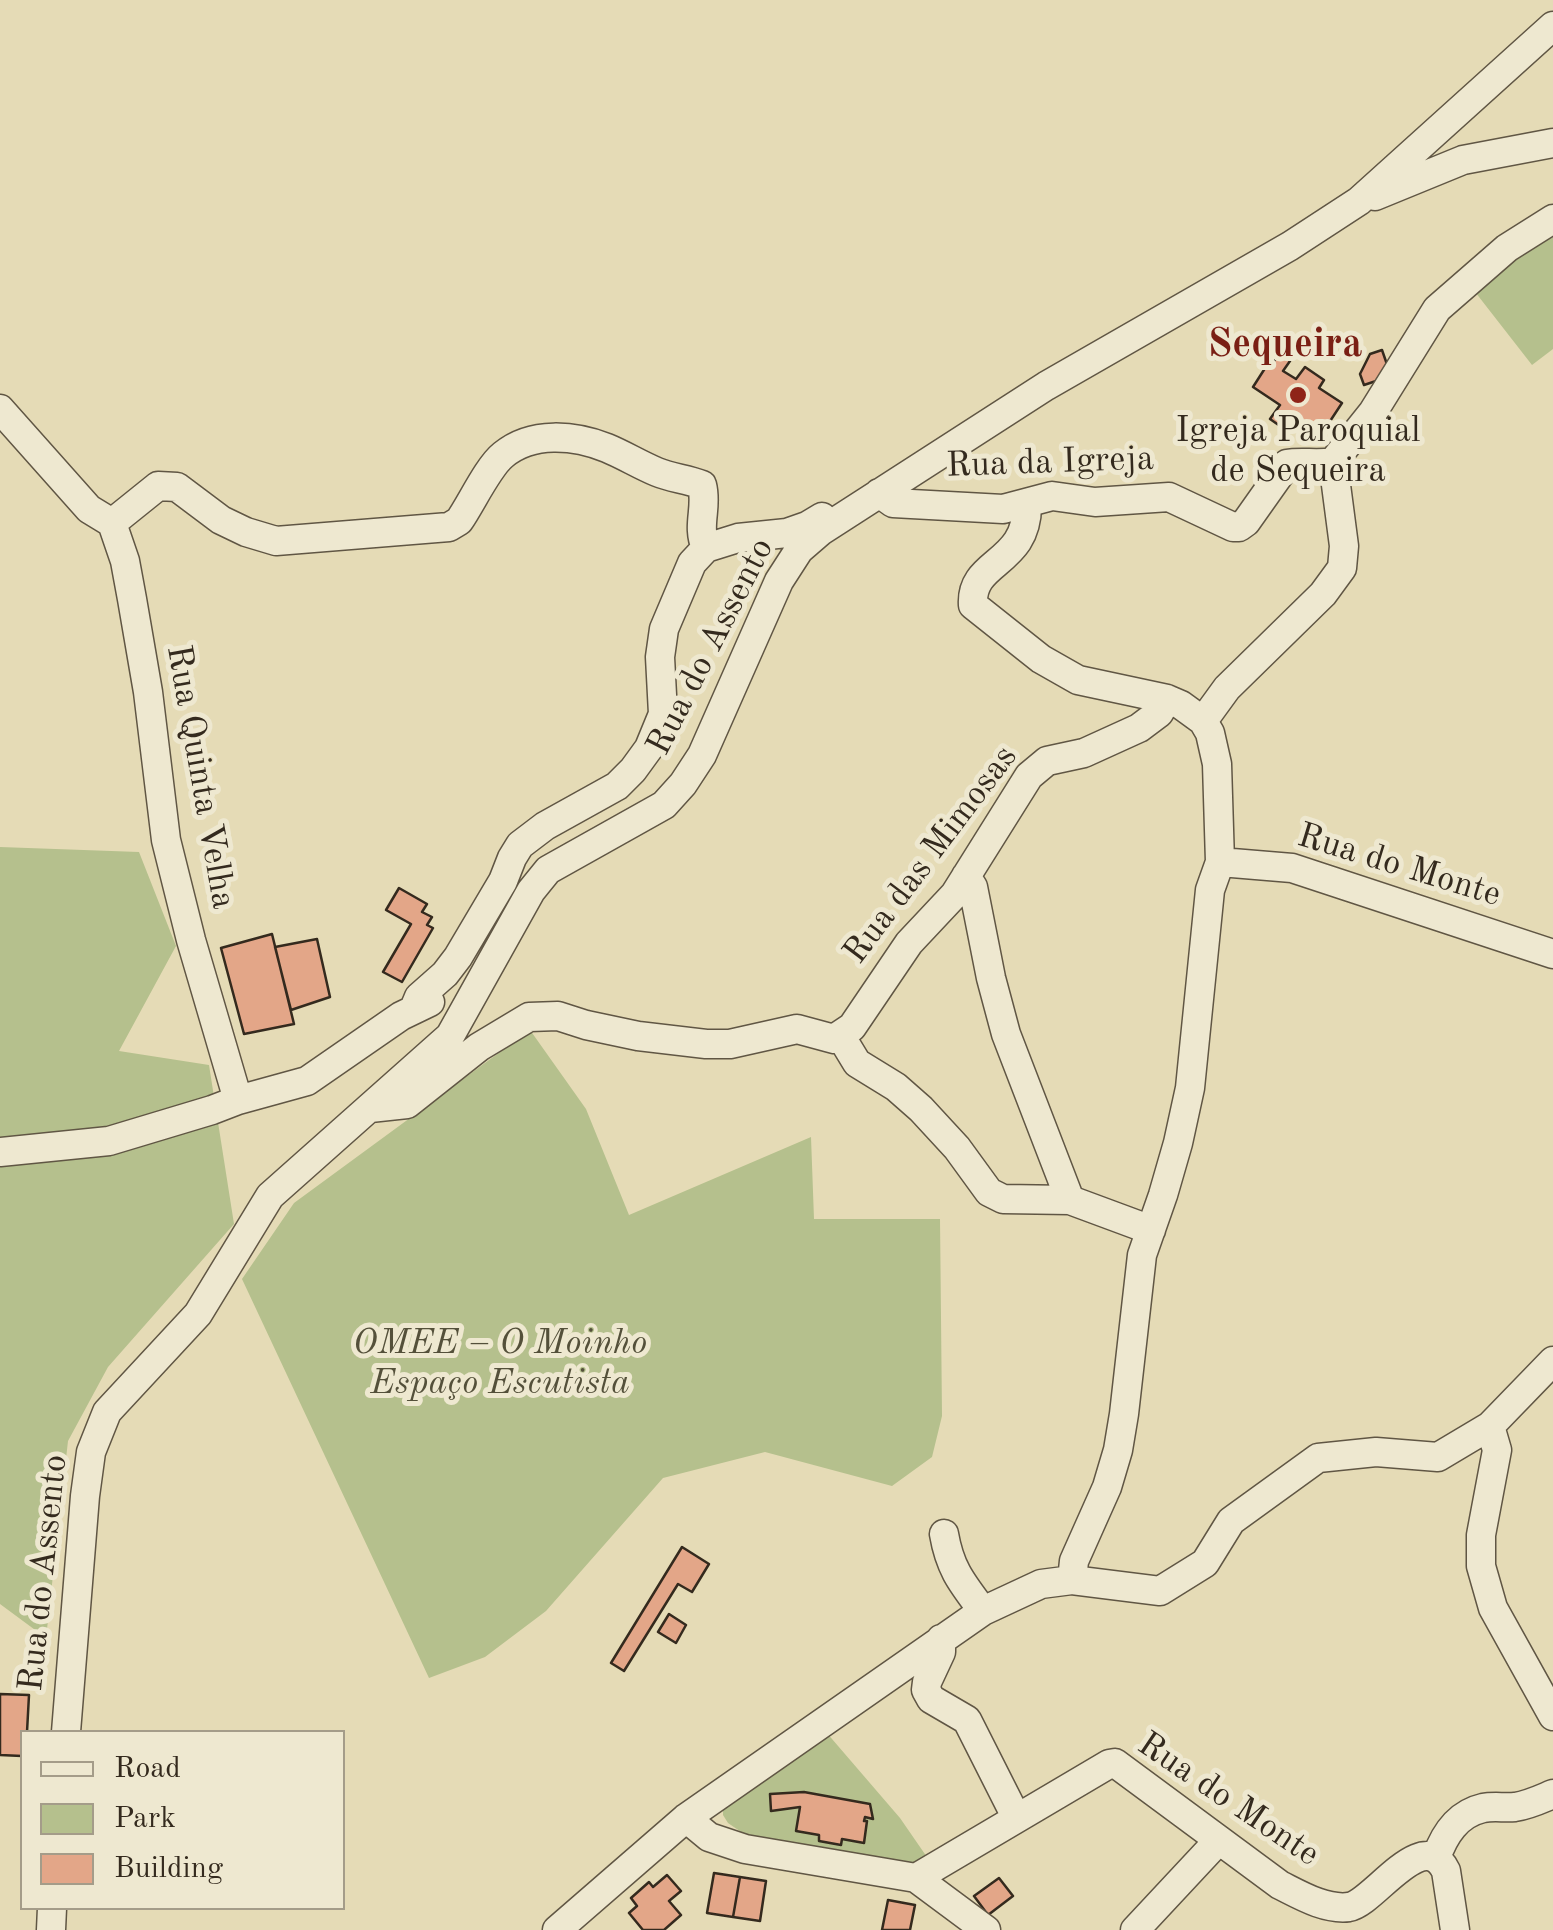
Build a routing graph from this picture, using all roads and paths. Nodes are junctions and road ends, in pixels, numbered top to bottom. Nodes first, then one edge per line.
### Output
1 (1553, 26) edge
2 (1432, 138) junction
3 (1553, 143) edge
4 (1463, 160) junction
5 (1360, 201) junction
6 (1553, 219) edge
7 (0, 408) edge
8 (1333, 462) junction
9 (875, 496) junction
10 (1027, 504) junction
11 (112, 523) junction
12 (706, 548) junction
13 (1168, 699) junction
14 (1202, 721) junction
15 (1220, 862) junction
16 (966, 876) junction
17 (496, 953) junction
18 (1553, 954) edge
19 (414, 1010) junction
20 (840, 1035) junction
21 (238, 1100) junction
22 (370, 1108) junction
23 (0, 1152) edge
24 (1070, 1200) junction
25 (1146, 1242) junction
26 (1553, 1361) edge
27 (1490, 1426) junction
28 (944, 1534) dead end
29 (1072, 1580) junction
30 (983, 1611) junction
31 (941, 1639) junction
32 (1553, 1716) edge
33 (66, 1730) edge
34 (1553, 1794) edge
35 (1016, 1817) junction
36 (686, 1818) junction
37 (1219, 1840) junction
38 (1436, 1858) junction
39 (916, 1878) junction
40 (1351, 1918) edge
41 (557, 1930) edge
42 (986, 1930) edge
43 (1135, 1930) edge
44 (1456, 1930) edge

1 - 2 street
2 - 4 street
2 - 5 street
3 - 4 street
4 - 5 street
5 - 9 street, Rua do Assento
6 - 8 street
7 - 11 street
8 - 10 street, Rua da Igreja
8 - 14 street
9 - 10 street, Rua da Igreja
9 - 12 street
9 - 17 street, Rua do Assento
10 - 13 street
11 - 12 street
11 - 21 street, Rua Quinta Velha
12 - 19 street
13 - 14 street
13 - 16 street, Rua das Mimosas
14 - 15 street
15 - 18 street, Rua do Monte
15 - 25 street
16 - 20 street, Rua das Mimosas
16 - 24 street
17 - 19 street
17 - 22 street, Rua do Assento
19 - 21 street
20 - 22 street
20 - 24 street
21 - 23 street
22 - 33 street, Rua do Assento
24 - 25 street
25 - 29 street
26 - 27 street
27 - 29 street
27 - 32 street
28 - 30 street
29 - 30 street
30 - 31 street
31 - 35 street
31 - 36 street
34 - 38 street
35 - 37 street, Rua do Monte
35 - 39 street, Rua do Monte
36 - 39 street
36 - 41 street
37 - 40 street, Rua do Monte
37 - 43 street
38 - 40 street, Rua do Monte
38 - 44 street
39 - 42 street

